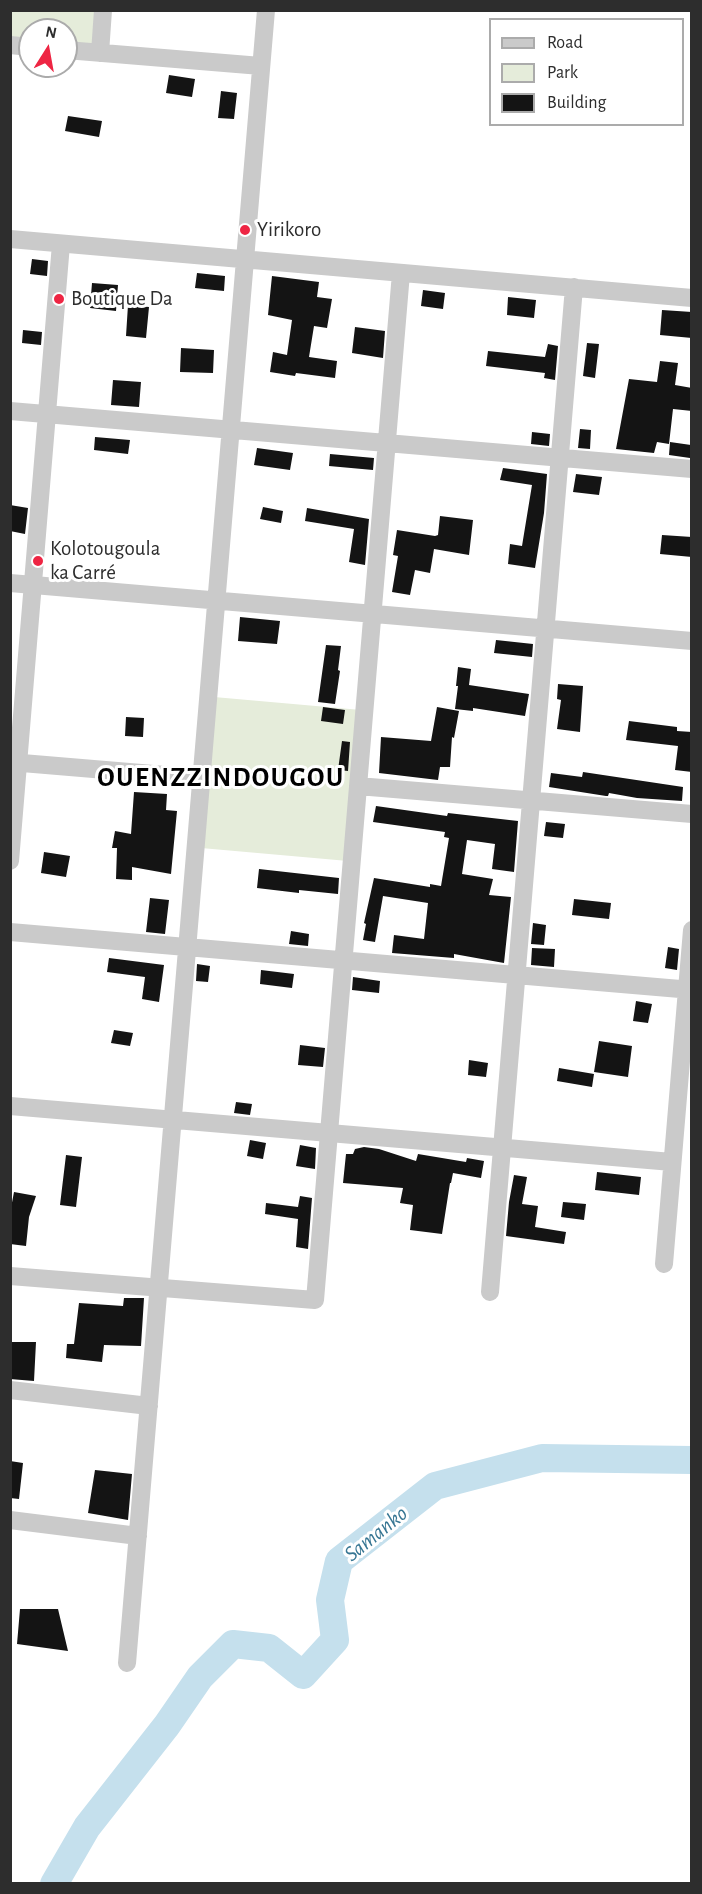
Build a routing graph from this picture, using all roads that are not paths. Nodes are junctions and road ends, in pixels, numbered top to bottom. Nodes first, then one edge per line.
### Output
1 (103, 10) edge
2 (266, 10) edge
3 (78, 51) edge
4 (99, 53) junction
5 (261, 66) junction
6 (10, 239) edge
7 (61, 244) junction
8 (245, 260) junction
9 (401, 273) junction
10 (574, 288) junction
11 (692, 298) edge
12 (10, 411) edge
13 (47, 414) junction
14 (230, 430) junction
15 (387, 443) junction
16 (560, 458) junction
17 (692, 469) edge
18 (10, 583) edge
19 (33, 585) junction
20 (216, 601) junction
21 (373, 614) junction
22 (546, 629) junction
23 (692, 641) edge
24 (15, 763) edge
25 (201, 778) junction
26 (358, 786) junction
27 (531, 801) junction
28 (692, 814) edge
29 (10, 861) edge
30 (692, 930) edge
31 (10, 932) edge
32 (187, 947) junction
33 (344, 961) junction
34 (517, 975) junction
35 (689, 990) edge
36 (10, 1106) edge
37 (172, 1120) junction
38 (329, 1133) junction
39 (502, 1148) junction
40 (672, 1162) junction
41 (664, 1264) dead end
42 (10, 1276) edge
43 (158, 1288) junction
44 (490, 1292) dead end
45 (10, 1390) edge
46 (148, 1406) junction
47 (10, 1520) edge
48 (138, 1536) junction
49 (127, 1663) dead end

1 - 4 street
2 - 5 street
3 - 4 street
4 - 5 street
5 - 8 street
6 - 7 street
7 - 8 street
7 - 13 street
8 - 9 street
8 - 14 street
9 - 10 street
9 - 15 street
10 - 11 street
10 - 16 street
12 - 13 street
13 - 14 street
13 - 19 street
14 - 15 street
14 - 20 street
15 - 16 street
15 - 21 street
16 - 17 street
16 - 22 street
18 - 19 street
19 - 20 street
19 - 24 street
20 - 21 street
20 - 25 street
21 - 22 street
21 - 26 street
22 - 23 street
22 - 27 street
24 - 25 street
24 - 29 street
25 - 32 street
26 - 27 street
26 - 33 street
27 - 28 street
27 - 34 street
30 - 35 street
31 - 32 street
32 - 33 street
32 - 37 street
33 - 34 street
33 - 38 street
34 - 35 street
34 - 39 street
35 - 40 street
36 - 37 street
37 - 38 street
37 - 43 street
38 - 39 street
38 - 43 street
39 - 40 street
39 - 44 street
40 - 41 street
42 - 43 street
43 - 46 street
45 - 46 street
46 - 48 street
47 - 48 street
48 - 49 street

